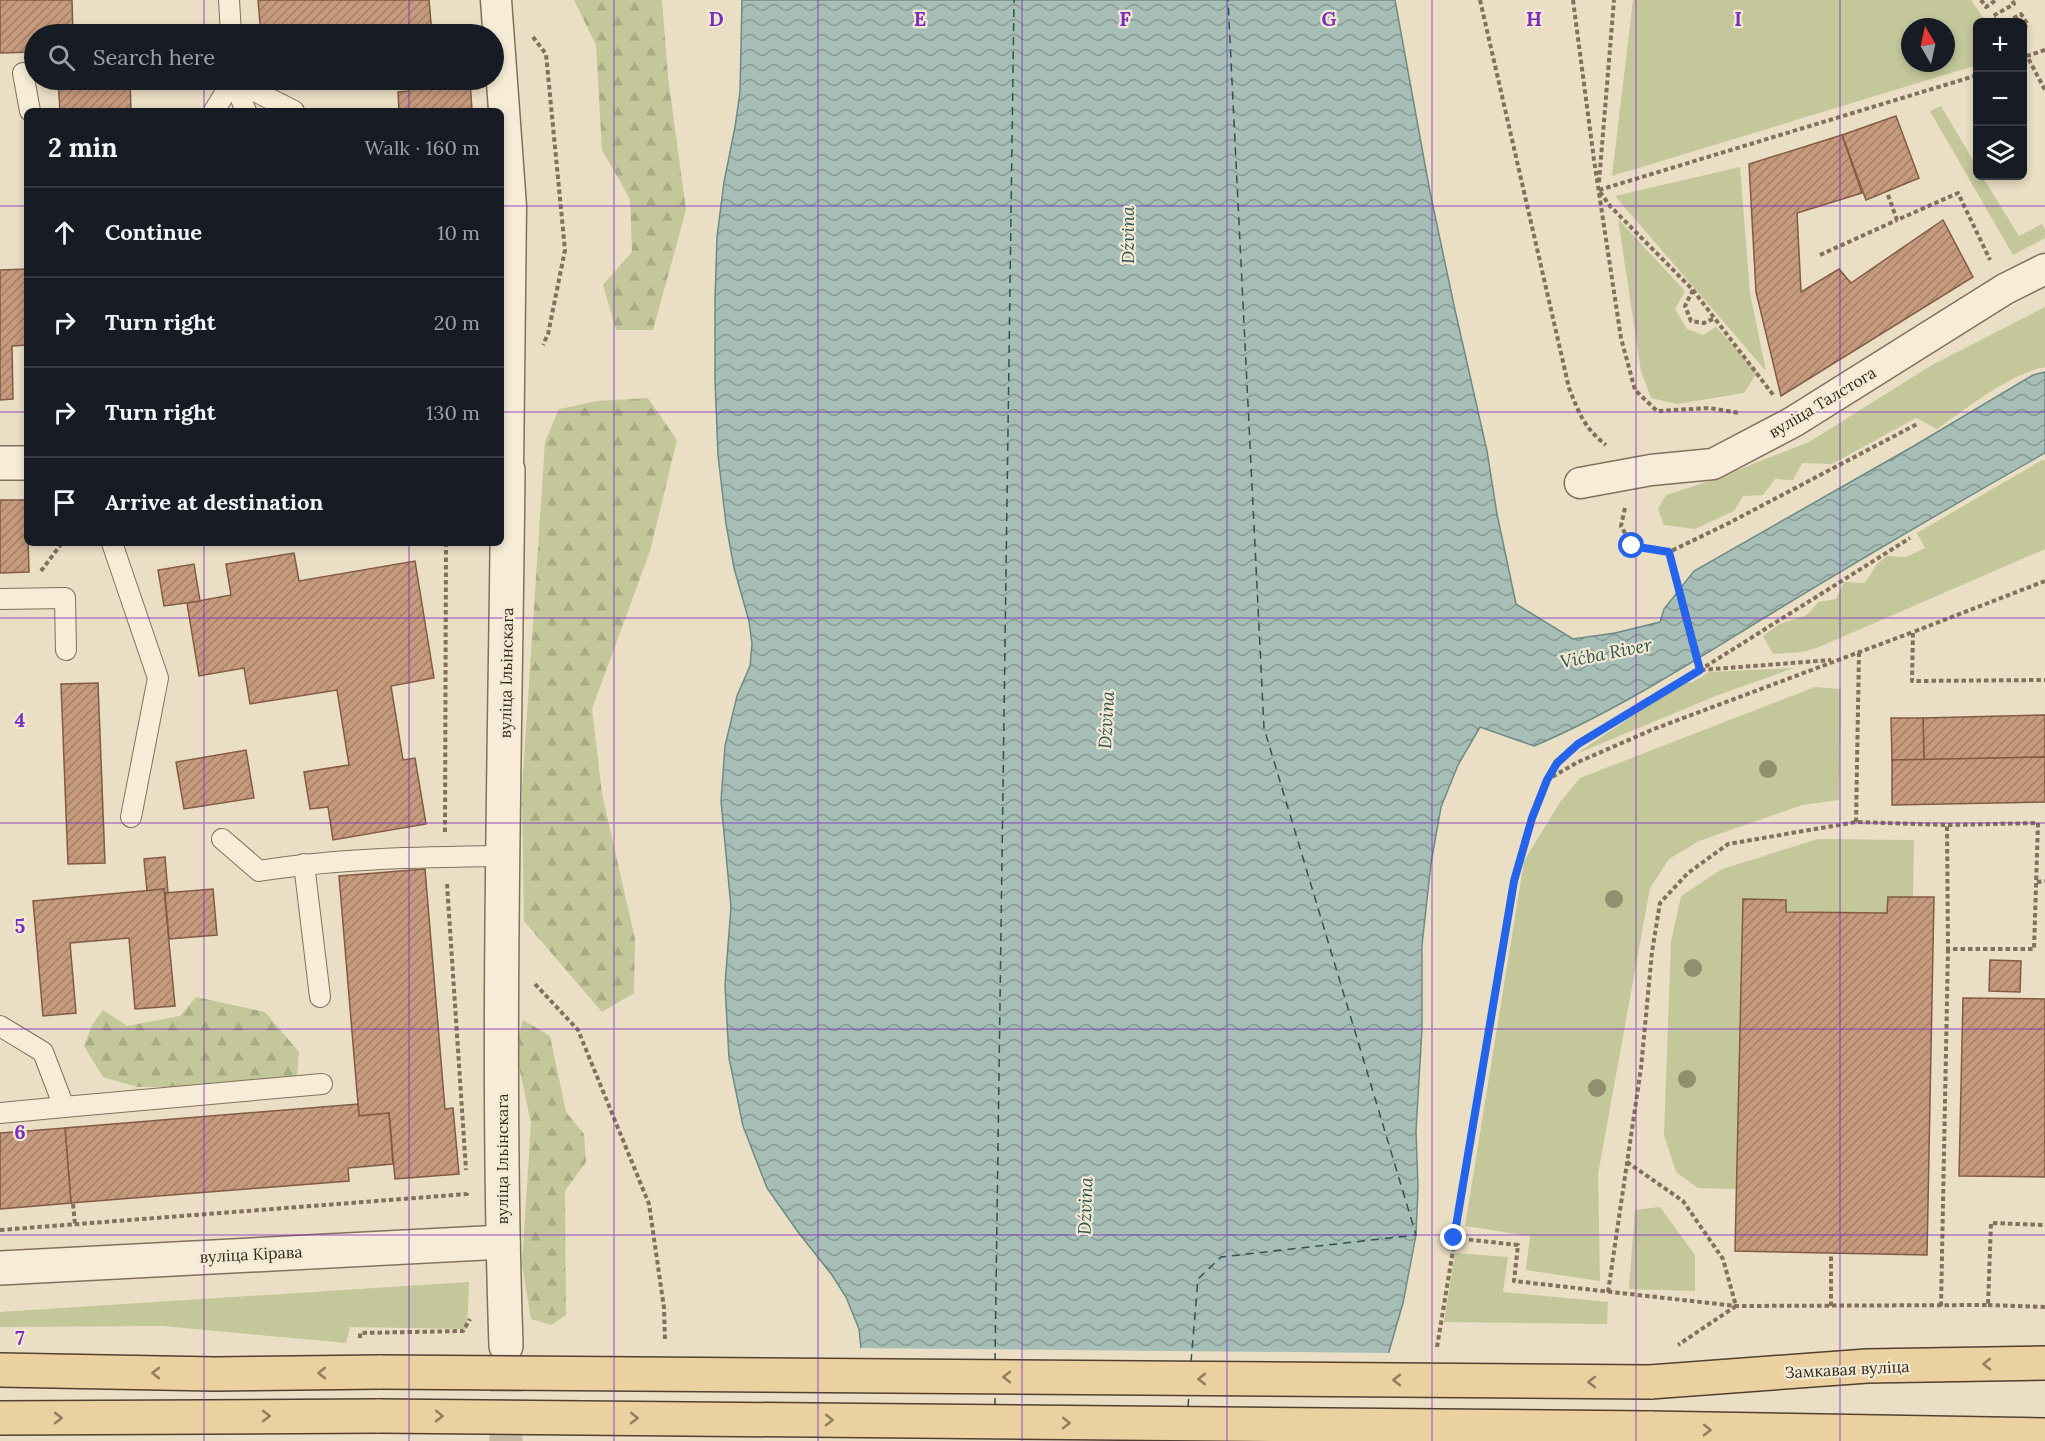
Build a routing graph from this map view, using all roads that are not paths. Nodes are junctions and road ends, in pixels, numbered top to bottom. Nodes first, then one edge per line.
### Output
1 (229, 0) edge
2 (496, 0) edge
3 (230, 24) edge
4 (498, 24) edge
5 (23, 73) dead end
6 (24, 78) edge
7 (26, 90) edge
8 (227, 90) edge
9 (237, 90) edge
10 (253, 90) edge
11 (503, 90) edge
12 (29, 108) edge
13 (216, 108) edge
14 (245, 108) edge
15 (288, 108) edge
16 (504, 108) edge
17 (504, 110) edge
18 (2045, 269) edge
19 (0, 463) edge
20 (24, 463) edge
21 (504, 470) edge
22 (1580, 483) dead end
23 (113, 546) edge
24 (0, 599) edge
25 (66, 650) dead end
26 (131, 817) dead end
27 (222, 839) dead end
28 (504, 856) junction
29 (304, 864) junction
30 (320, 997) dead end
31 (0, 1026) edge
32 (322, 1084) dead end
33 (64, 1107) junction
34 (0, 1113) edge
35 (503, 1242) junction
36 (0, 1268) edge
37 (506, 1346) tunnel mouth
38 (2045, 1363) edge
39 (0, 1370) edge
40 (0, 1418) edge
41 (2045, 1435) edge

1 - 3 lane
2 - 4 street, вуліца Ільінскага
5 - 6 lane
7 - 12 lane
8 - 13 lane
9 - 14 lane
10 - 15 lane
11 - 16 street, вуліца Ільінскага
17 - 21 street, вуліца Ільінскага
18 - 22 street, вуліца Талстога
19 - 20 street
21 - 28 street, вуліца Ільінскага
23 - 26 lane
24 - 25 lane
27 - 29 lane
28 - 29 lane
28 - 35 street, вуліца Ільінскага
29 - 30 lane
31 - 33 lane
32 - 33 lane
33 - 34 lane
35 - 36 street, вуліца Кірава
35 - 37 street, вуліца Ільінскага
38 -> 39 main road, Замкавая вуліца, bridge
40 -> 41 main road, bridge

